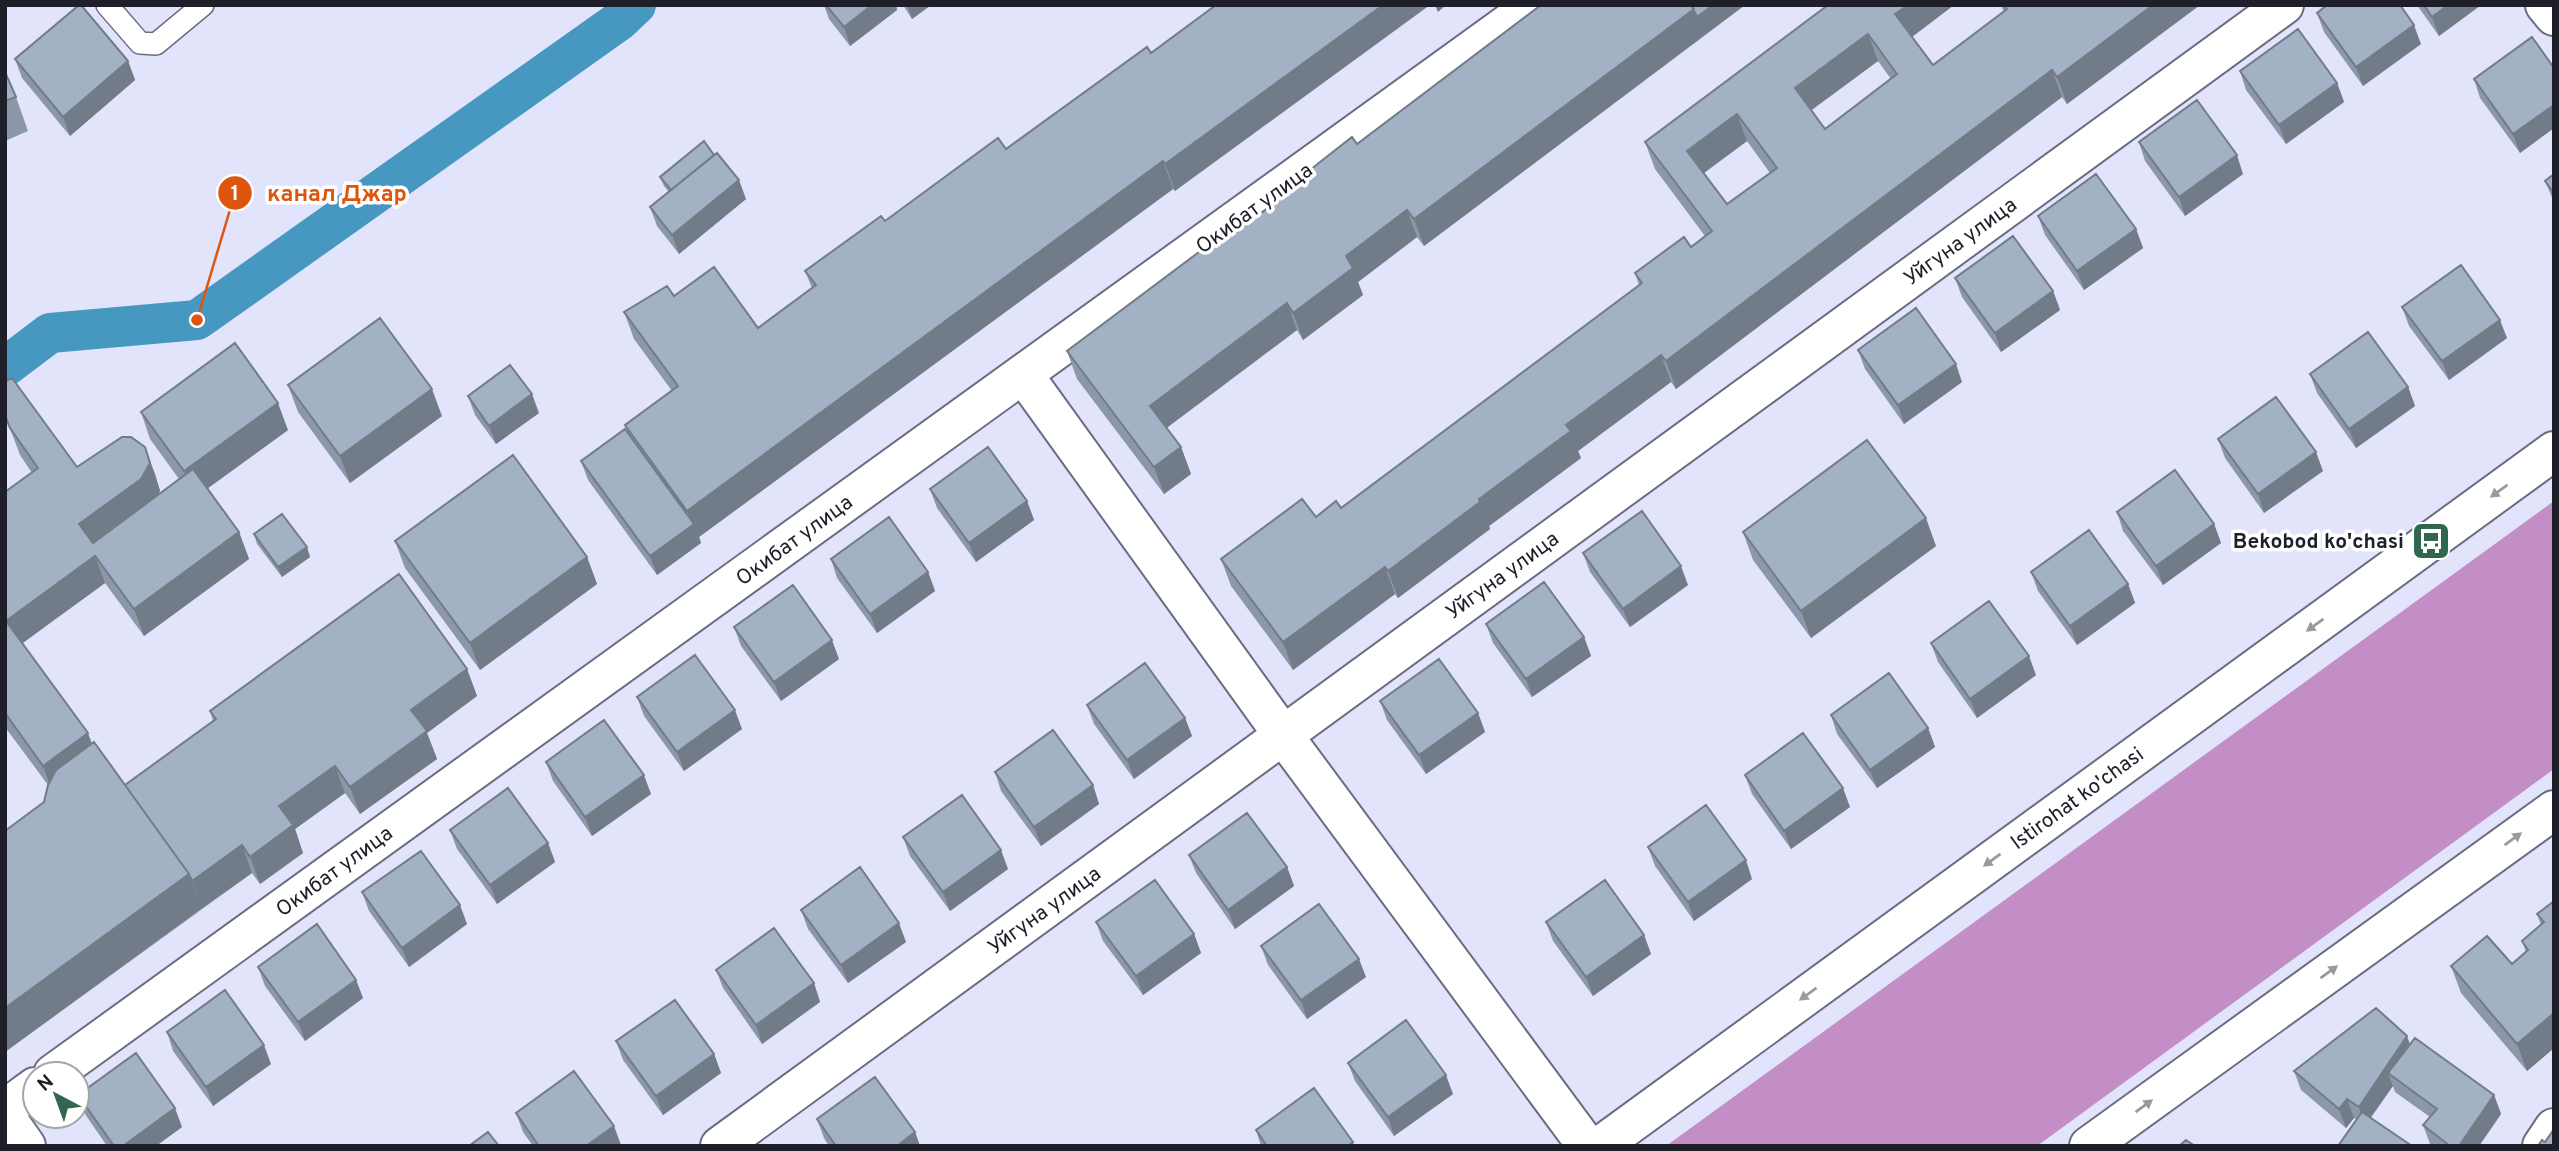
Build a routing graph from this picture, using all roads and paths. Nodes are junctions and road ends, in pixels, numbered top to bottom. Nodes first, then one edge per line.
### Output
1 (107, 5) edge
2 (203, 5) edge
3 (1535, 5) edge
4 (2284, 5) edge
5 (2545, 5) edge
6 (2554, 16) edge
7 (1023, 374) junction
8 (2554, 451) edge
9 (1283, 735) junction
10 (2554, 810) edge
11 (73, 1060) edge
12 (21, 1097) edge
13 (5, 1109) edge
14 (5, 1116) edge
15 (2554, 1128) edge
16 (26, 1146) edge
17 (720, 1146) edge
18 (1587, 1146) edge
19 (1600, 1146) edge
20 (2089, 1146) edge
21 (2542, 1146) edge

1 - 2 lane
3 - 7 street, Окибат улица
4 - 9 street, Уйгуна улица
5 - 6 street
7 - 9 street
7 - 11 street, Окибат улица
8 -> 19 street, Istirohat ko'chasi
9 - 17 street, Уйгуна улица
9 - 18 street
20 -> 10 street
12 - 13 street
14 - 16 street
15 - 21 street

